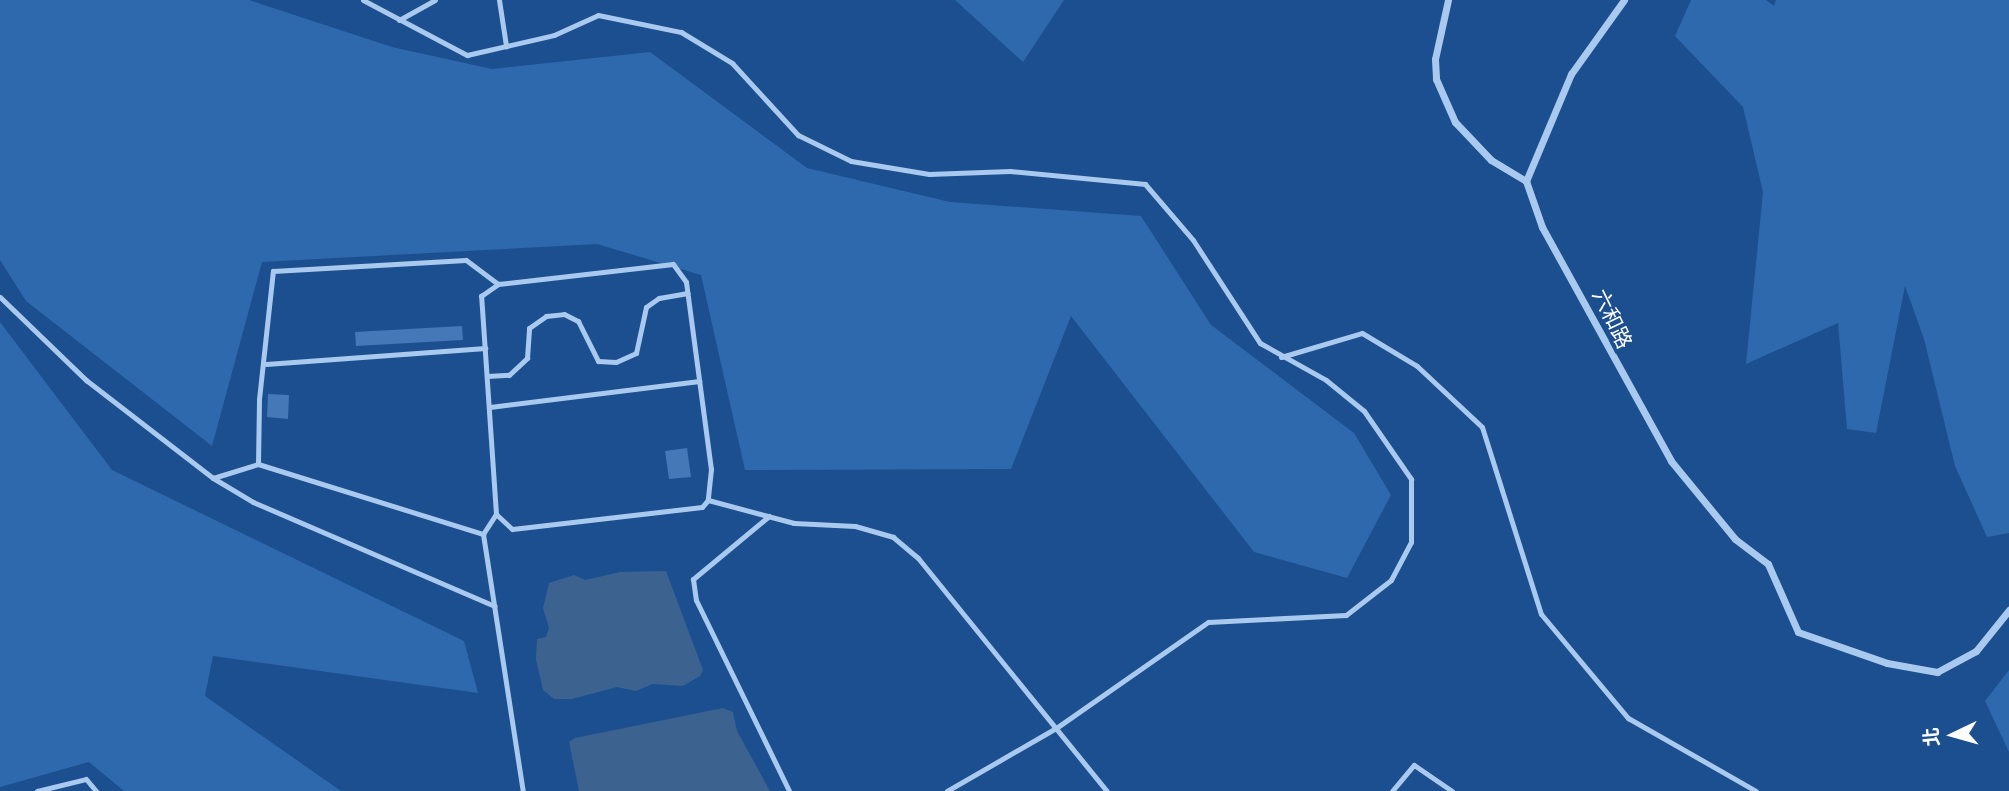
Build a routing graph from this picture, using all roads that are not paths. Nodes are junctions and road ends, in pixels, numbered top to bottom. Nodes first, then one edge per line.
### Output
1 (363, 0) edge
2 (435, 0) edge
3 (499, 0) edge
4 (1448, 0) edge
5 (1625, 0) edge
6 (400, 20) junction
7 (506, 46) junction
8 (1526, 181) junction
9 (498, 284) junction
10 (688, 293) junction
11 (0, 297) edge
12 (485, 348) junction
13 (1281, 357) junction
14 (266, 364) junction
15 (487, 376) junction
16 (699, 381) junction
17 (490, 407) junction
18 (258, 464) junction
19 (213, 478) junction
20 (708, 500) junction
21 (496, 514) junction
22 (769, 516) junction
23 (483, 534) junction
24 (495, 606) junction
25 (2009, 610) edge
26 (1056, 728) junction
27 (37, 791) edge
28 (96, 791) edge
29 (523, 791) edge
30 (789, 791) edge
31 (947, 791) edge
32 (1107, 791) edge
33 (1392, 791) edge
34 (1452, 791) edge
35 (1756, 791) edge

1 - 6 lane
2 - 6 lane
3 - 7 lane
4 - 8 street
5 - 8 street
6 - 7 lane
7 - 13 lane
8 - 25 street, 六和路
9 - 10 lane
9 - 12 lane
9 - 14 lane
10 - 15 lane
10 - 16 lane
11 - 19 lane
12 - 14 lane
12 - 15 lane
13 - 26 lane
13 - 35 lane
14 - 18 lane
15 - 17 lane
16 - 17 lane
16 - 20 lane
17 - 21 lane
18 - 19 lane
18 - 23 lane
19 - 24 lane
20 - 21 lane
20 - 22 lane
21 - 23 lane
22 - 26 lane
22 - 30 lane
23 - 24 lane
24 - 29 lane
26 - 31 lane
26 - 32 lane
27 - 28 lane
33 - 34 lane

